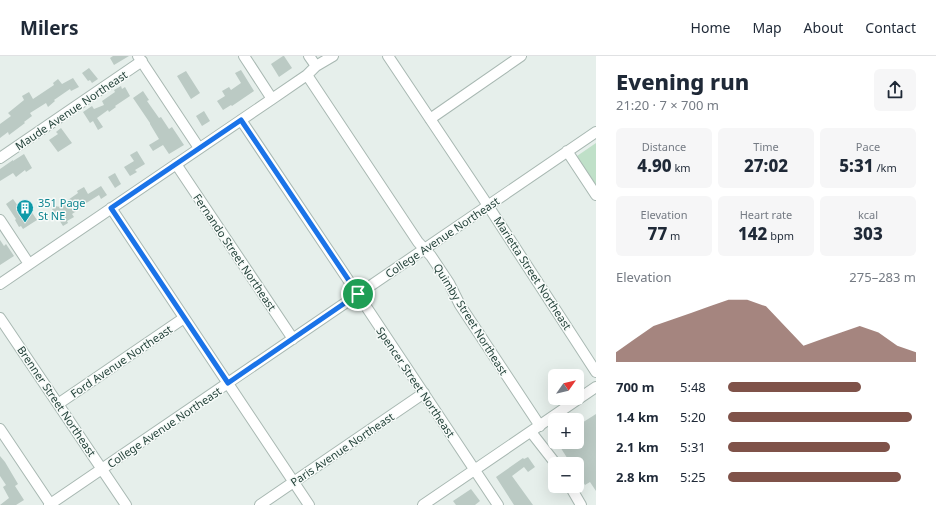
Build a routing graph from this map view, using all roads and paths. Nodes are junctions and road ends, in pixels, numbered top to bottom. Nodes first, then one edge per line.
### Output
1 (244, 56) edge
2 (309, 56) edge
3 (333, 56) edge
4 (388, 56) edge
5 (521, 56) edge
6 (140, 59) edge
7 (316, 66) junction
8 (307, 75) junction
9 (272, 99) junction
10 (430, 119) junction
11 (241, 120) junction
12 (596, 132) edge
13 (199, 148) junction
14 (567, 152) junction
15 (0, 158) edge
16 (176, 164) junction
17 (596, 195) edge
18 (488, 205) junction
19 (111, 208) junction
20 (0, 220) edge
21 (424, 249) junction
22 (29, 264) junction
23 (0, 284) edge
24 (358, 294) junction
25 (0, 318) edge
26 (184, 318) junction
27 (293, 339) junction
28 (596, 372) edge
29 (228, 383) junction
30 (596, 387) edge
31 (424, 394) junction
32 (58, 404) junction
33 (540, 426) junction
34 (0, 429) edge
35 (531, 432) junction
36 (551, 457) edge
37 (102, 469) junction
38 (475, 470) junction
39 (294, 482) junction
40 (574, 493) edge
41 (50, 505) edge
42 (126, 505) edge
43 (260, 505) edge
44 (309, 505) edge
45 (423, 505) edge
46 (498, 505) edge
47 (581, 505) edge

1 - 9 street
2 - 7 street
3 - 7 street
4 - 10 street, Marietta Street Northeast
5 - 10 street
6 - 13 street
6 - 15 street, Maude Avenue Northeast
7 - 8 street
8 - 9 street
8 - 21 street, Quimby Street Northeast
9 - 11 street
10 - 18 street, Marietta Street Northeast
11 - 13 street
11 - 24 street, Spencer Street Northeast
12 - 14 street, College Avenue Northeast
13 - 16 street
14 - 17 street
14 - 18 street, College Avenue Northeast
16 - 19 street
16 - 27 street, Fernando Street Northeast
18 - 21 street, College Avenue Northeast
18 - 28 street, Marietta Street Northeast
19 - 22 street
19 - 26 street
20 - 22 street
21 - 24 street, College Avenue Northeast
21 - 33 street, Quimby Street Northeast
22 - 23 street
24 - 27 street, College Avenue Northeast
24 - 31 street, Spencer Street Northeast
25 - 32 street, Brenner Street Northeast
26 - 29 street
26 - 32 street, Ford Avenue Northeast
27 - 29 street, College Avenue Northeast
29 - 37 street, College Avenue Northeast
29 - 39 street
30 - 33 street
31 - 38 street, Spencer Street Northeast
31 - 39 street, Paris Avenue Northeast
32 - 37 street, Brenner Street Northeast
33 - 35 street
34 - 41 street
35 - 36 street
35 - 38 street
37 - 41 street, College Avenue Northeast
37 - 42 street, Brenner Street Northeast
38 - 45 street
38 - 46 street, Spencer Street Northeast
39 - 43 street, Paris Avenue Northeast
39 - 44 street
40 - 47 street

